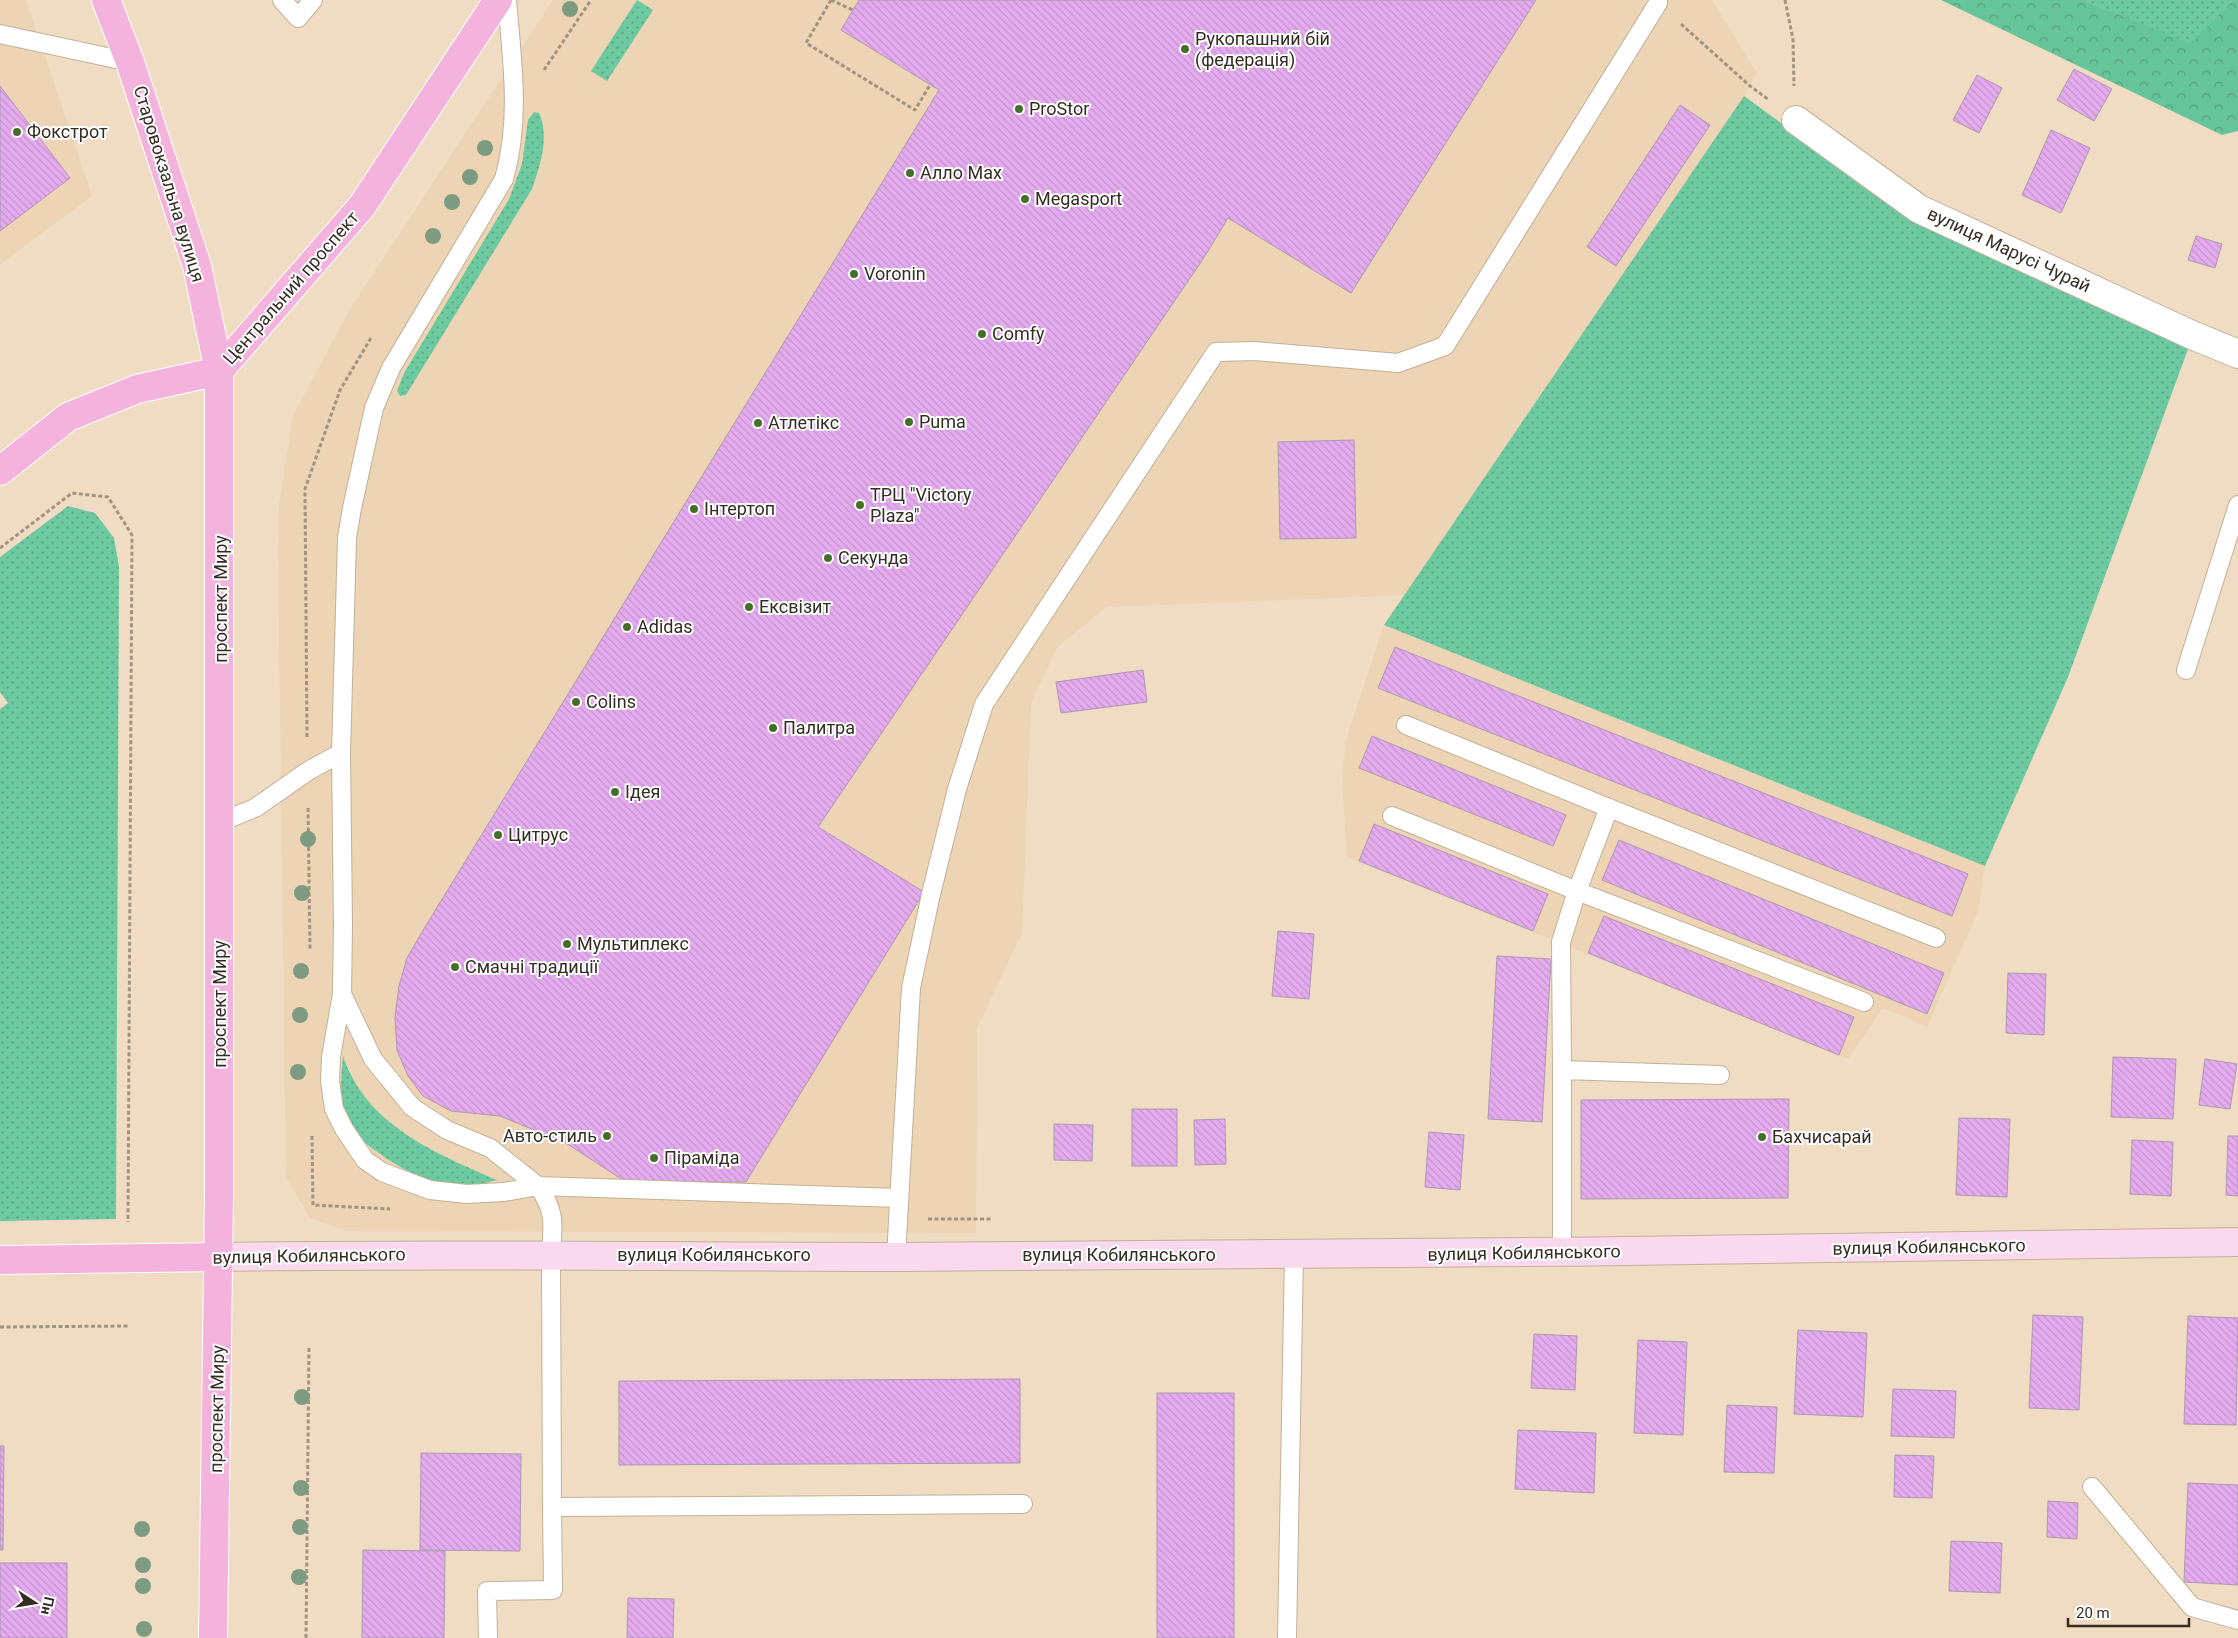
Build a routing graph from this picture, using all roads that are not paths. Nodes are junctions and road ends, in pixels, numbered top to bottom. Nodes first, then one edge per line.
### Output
1 (106, 0) edge
2 (282, 0) edge
3 (313, 0) edge
4 (498, 0) edge
5 (507, 0) edge
6 (1658, 2) edge
7 (0, 34) edge
8 (130, 62) junction
9 (1796, 120) road end
10 (2238, 354) edge
11 (219, 371) junction
12 (3, 463) edge
13 (2238, 505) edge
14 (2186, 670) dead end
15 (1406, 725) dead end
16 (341, 753) junction
17 (1608, 808) junction
18 (1392, 816) dead end
19 (220, 822) junction
20 (1577, 891) junction
21 (1936, 938) dead end
22 (342, 994) junction
23 (1864, 1002) dead end
24 (1562, 1070) junction
25 (1720, 1075) dead end
26 (538, 1186) junction
27 (900, 1198) junction
28 (2238, 1242) edge
29 (1562, 1253) junction
30 (551, 1254) junction
31 (1294, 1254) junction
32 (219, 1257) junction
33 (896, 1257) junction
34 (0, 1260) edge
35 (2092, 1487) dead end
36 (1023, 1504) dead end
37 (552, 1507) junction
38 (2238, 1620) edge
39 (213, 1638) edge
40 (488, 1638) edge
41 (1288, 1638) edge

1 - 8 main road, Старовокзальна вулиця
2 - 3 lane
4 - 11 main road, Центральний проспект
5 - 16 lane
6 - 27 lane
7 - 8 lane
8 - 11 main road, Старовокзальна вулиця
9 - 10 street, вулиця Марусі Чурай
11 - 12 main road, Центральний проспект
11 - 19 main road, проспект Миру
13 - 14 lane
15 - 17 lane
16 - 19 lane
16 - 22 lane
17 - 20 lane
17 - 21 lane
18 - 20 lane
19 - 32 main road, проспект Миру
20 - 23 lane
20 - 24 lane
22 - 26 lane
22 - 26 lane
24 - 25 lane
24 - 29 lane
26 - 27 lane
26 - 30 lane
27 - 33 lane
28 - 29 main road, вулиця Кобилянського
29 - 31 main road, вулиця Кобилянського
30 - 32 main road, вулиця Кобилянського
30 - 33 main road, вулиця Кобилянського
30 - 37 lane
31 - 33 main road, вулиця Кобилянського
31 - 41 lane
32 - 34 main road, вулиця Кобилянського
32 - 39 main road, проспект Миру
35 - 38 lane
36 - 37 lane
37 - 40 lane

